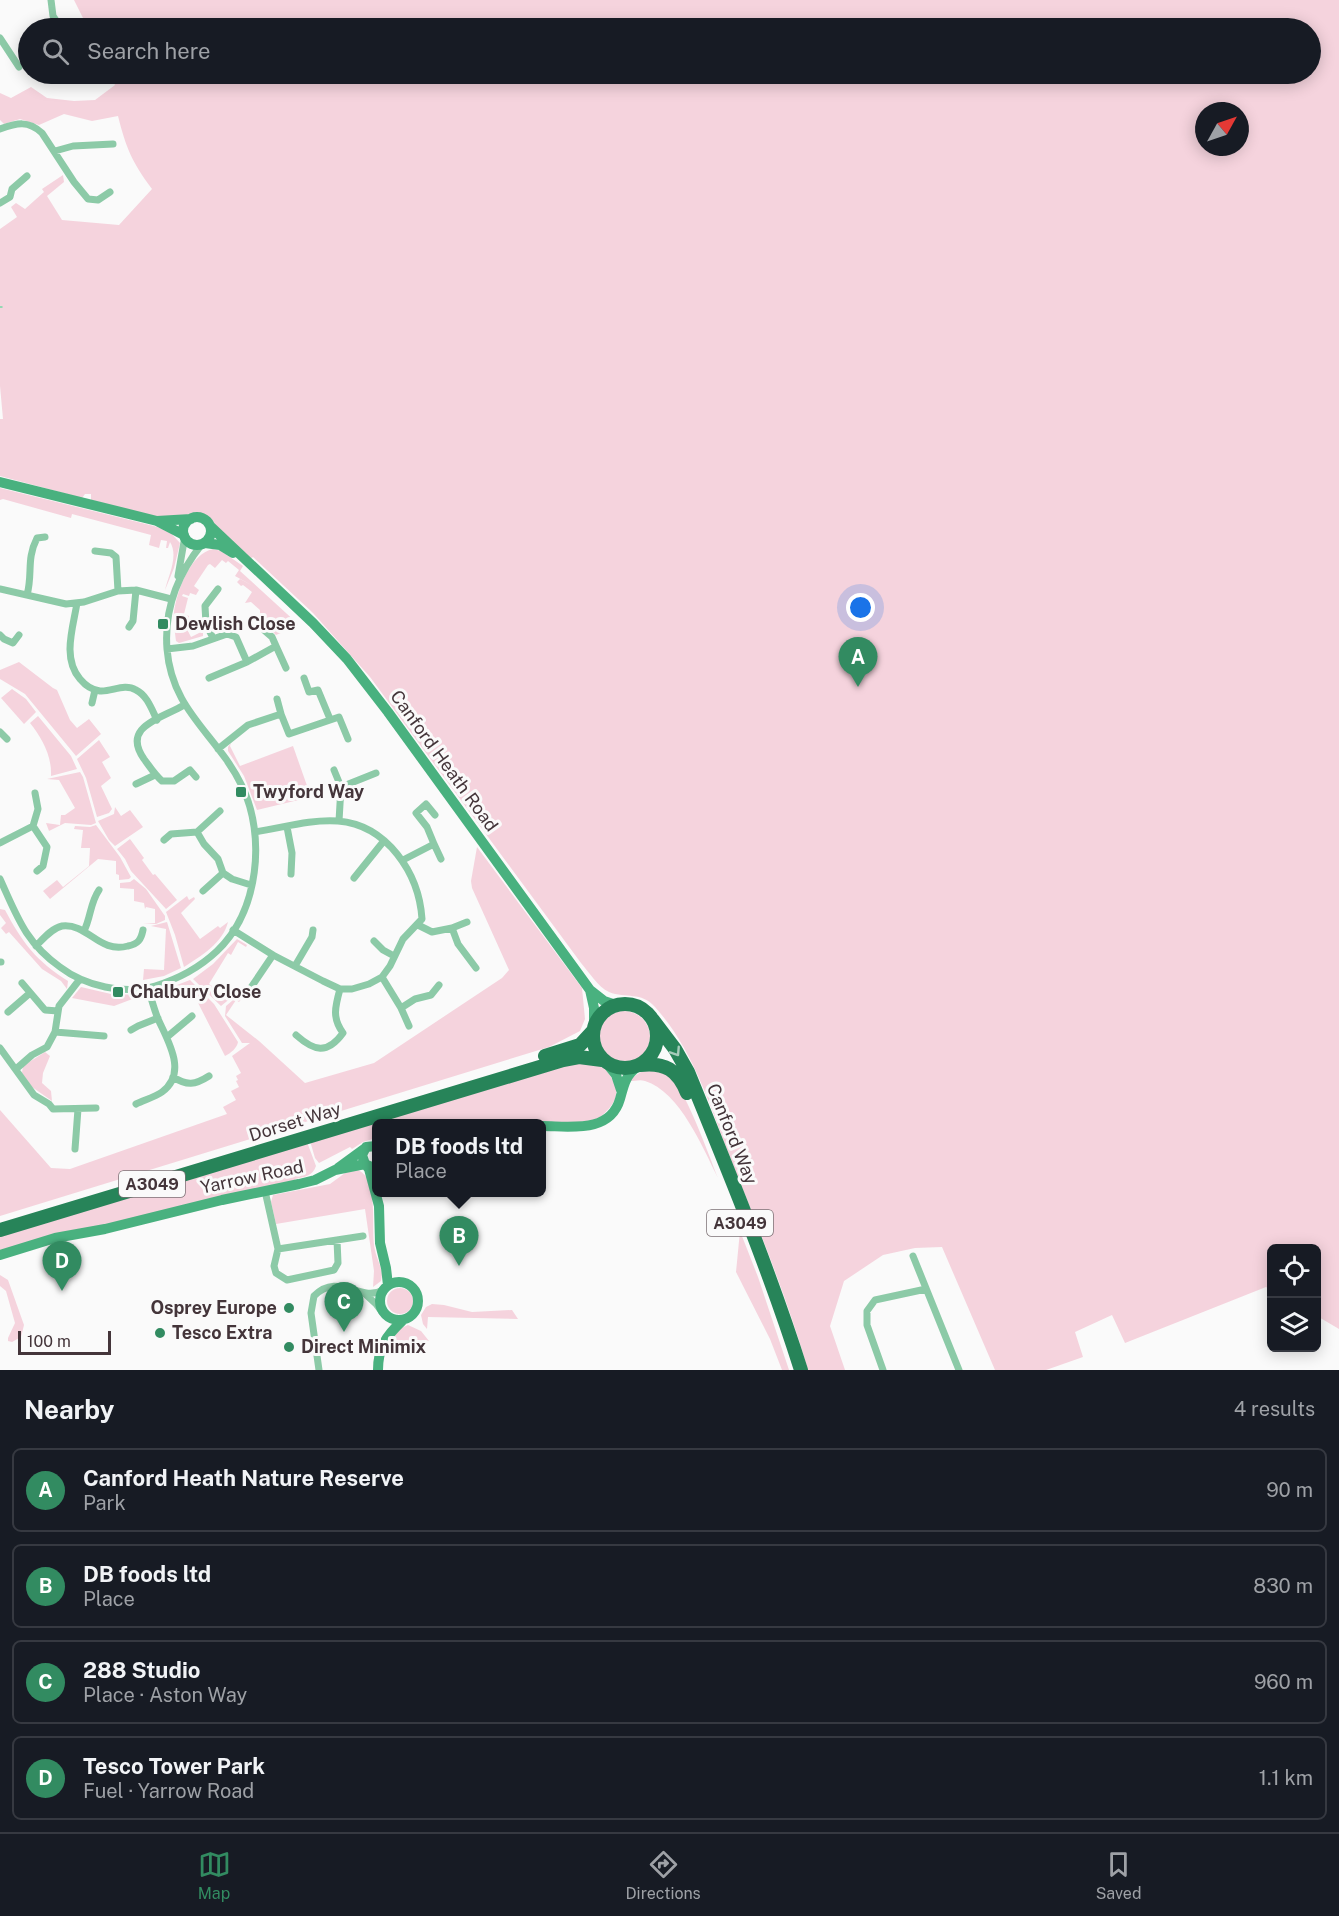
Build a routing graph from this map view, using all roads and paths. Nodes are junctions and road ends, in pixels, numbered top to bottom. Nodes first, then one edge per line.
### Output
1 (51, 0) edge
2 (54, 18) edge
3 (0, 38) edge
4 (14, 59) junction
5 (6, 64) dead end
6 (18, 65) edge
7 (0, 129) edge
8 (113, 144) dead end
9 (104, 145) junction
10 (55, 151) junction
11 (105, 154) dead end
12 (27, 176) dead end
13 (110, 192) dead end
14 (0, 203) edge
15 (0, 482) edge
16 (191, 519) junction
17 (157, 520) junction
18 (210, 526) junction
19 (184, 535) junction
20 (38, 536) dead end
21 (203, 543) junction
22 (95, 551) dead end
23 (253, 567) junction
24 (178, 579) junction
25 (218, 589) dead end
26 (136, 590) junction
27 (118, 591) junction
28 (1, 592) edge
29 (27, 595) junction
30 (171, 599) junction
31 (78, 603) junction
32 (129, 627) dead end
33 (264, 630) dead end
34 (0, 635) edge
35 (19, 635) dead end
36 (213, 638) junction
37 (14, 642) junction
38 (276, 646) junction
39 (167, 649) junction
40 (16, 651) dead end
41 (247, 662) junction
42 (286, 668) dead end
43 (209, 678) dead end
44 (304, 678) dead end
45 (95, 690) junction
46 (277, 699) dead end
47 (92, 703) dead end
48 (184, 705) junction
49 (281, 714) junction
50 (330, 719) junction
51 (157, 720) junction
52 (0, 732) edge
53 (7, 738) dead end
54 (348, 739) dead end
55 (218, 749) junction
56 (184, 763) dead end
57 (366, 767) dead end
58 (190, 770) junction
59 (334, 770) dead end
60 (155, 775) junction
61 (196, 777) dead end
62 (136, 784) dead end
63 (341, 787) junction
64 (35, 793) dead end
65 (220, 811) dead end
66 (435, 815) dead end
67 (339, 821) junction
68 (33, 826) junction
69 (287, 827) junction
70 (197, 832) junction
71 (255, 832) junction
72 (164, 840) dead end
73 (383, 842) junction
74 (0, 843) edge
75 (434, 844) junction
76 (441, 859) dead end
77 (403, 860) junction
78 (37, 871) dead end
79 (223, 873) junction
80 (291, 874) dead end
81 (354, 878) dead end
82 (0, 879) edge
83 (251, 885) junction
84 (99, 890) dead end
85 (203, 891) dead end
86 (467, 922) dead end
87 (418, 925) junction
88 (452, 928) junction
89 (143, 930) dead end
90 (233, 930) junction
91 (313, 930) dead end
92 (84, 931) junction
93 (374, 941) dead end
94 (36, 946) junction
95 (273, 955) junction
96 (394, 956) junction
97 (474, 965) dead end
98 (296, 966) junction
99 (382, 977) junction
100 (80, 979) junction
101 (22, 984) dead end
102 (439, 985) dead end
103 (148, 987) junction
104 (250, 989) dead end
105 (340, 989) junction
106 (590, 990) junction
107 (30, 993) junction
108 (616, 1005) junction
109 (401, 1008) junction
110 (8, 1011) dead end
111 (57, 1011) junction
112 (192, 1016) dead end
113 (158, 1018) junction
114 (653, 1020) junction
115 (96, 1025) dead end
116 (409, 1026) dead end
117 (593, 1029) junction
118 (131, 1030) dead end
119 (55, 1032) junction
120 (343, 1033) junction
121 (95, 1035) junction
122 (296, 1035) dead end
123 (104, 1036) dead end
124 (167, 1037) junction
125 (350, 1039) dead end
126 (0, 1048) edge
127 (605, 1062) junction
128 (639, 1066) junction
129 (16, 1069) junction
130 (209, 1076) dead end
131 (173, 1077) junction
132 (201, 1081) junction
133 (205, 1089) dead end
134 (621, 1090) junction
135 (136, 1104) dead end
136 (96, 1108) dead end
137 (78, 1109) junction
138 (546, 1126) edge
139 (67, 1140) dead end
140 (76, 1140) junction
141 (372, 1147) edge
142 (372, 1147) edge
143 (75, 1149) dead end
144 (369, 1165) edge
145 (335, 1170) junction
146 (372, 1180) edge
147 (265, 1191) junction
148 (377, 1197) edge
149 (380, 1197) edge
150 (379, 1206) junction
151 (0, 1220) edge
152 (0, 1230) edge
153 (363, 1236) dead end
154 (337, 1240) junction
155 (278, 1249) junction
156 (0, 1255) edge
157 (913, 1256) dead end
158 (385, 1261) junction
159 (406, 1283) junction
160 (386, 1287) junction
161 (926, 1289) junction
162 (362, 1292) junction
163 (384, 1314) junction
164 (402, 1321) junction
165 (387, 1334) junction
166 (319, 1370) edge
167 (378, 1370) edge
168 (792, 1370) edge
169 (801, 1370) edge
170 (883, 1370) edge
171 (959, 1370) edge

1 - 2 street
3 - 4 street
4 - 5 street
4 - 6 street
7 - 10 street
8 - 9 street
9 - 10 street
9 - 11 street
10 - 13 street
12 - 14 street
15 - 17 main road
16 - 17 main road
16 - 18 main road
16 - 19 main road
17 - 19 main road
18 - 21 main road
18 - 23 main road, Canford Heath Road
19 - 21 main road
19 - 24 street
20 - 29 street
21 - 23 main road, Canford Heath Road
21 - 24 street
22 - 27 street
23 - 106 main road, Canford Heath Road
24 - 30 street
25 - 36 street
26 - 27 street
26 - 30 street
26 - 32 street
27 - 31 street
28 - 29 street
29 - 31 street
30 - 39 street
31 - 45 street
33 - 38 street
34 - 37 street
35 - 37 street
36 - 39 street
36 - 41 street
37 - 40 street
38 - 41 street
38 - 42 street
39 - 48 street
41 - 43 street
44 - 50 street
45 - 47 street
45 - 51 street
46 - 49 street
48 - 51 street
48 - 55 street
49 - 50 street
49 - 55 street
50 - 54 street
51 - 60 street
52 - 53 street
55 - 71 street
56 - 58 street
57 - 63 street
58 - 60 street
58 - 61 street
59 - 63 street
60 - 62 street
63 - 67 street
64 - 68 street
65 - 70 street
66 - 75 street
67 - 69 street
67 - 73 street
68 - 74 street
68 - 78 street
69 - 71 street
69 - 80 street
70 - 72 street
70 - 79 street
71 - 83 street
73 - 77 street
73 - 81 street
75 - 76 street
75 - 77 street
77 - 87 street
79 - 83 street
79 - 85 street
82 - 94 street
83 - 90 street
84 - 92 street
86 - 88 street
87 - 88 street
87 - 96 street
88 - 97 street
89 - 92 street
90 - 95 street
90 - 103 street
91 - 98 street
92 - 94 street
93 - 96 street
94 - 100 street
95 - 98 street
95 - 104 street
96 - 99 street
98 - 105 street
99 - 105 street
99 - 109 street
100 - 103 street
100 - 111 street
101 - 107 street
102 - 109 street
103 - 113 street
105 - 120 street
106 - 108 main road, Canford Heath Road
106 - 117 main road, Canford Heath Road
107 - 110 street
107 - 111 street
108 - 114 highway, A3049
108 - 117 highway, A3049
109 - 116 street
111 - 119 street
112 - 124 street
113 - 118 street
113 - 124 street
114 - 128 highway
114 -> 169 highway, Canford Way / A3049
115 - 121 street
117 - 127 highway
117 - 151 highway, Dorset Way / A3049
119 - 121 street
119 - 129 street
120 - 122 street
120 - 125 street
121 - 123 street
124 - 131 street
126 - 129 street
127 - 128 highway, A3049
127 - 134 main road
127 - 152 highway, Dorset Way / A3049
128 - 134 main road
128 - 168 highway, Canford Way / A3049
129 - 137 street
130 - 132 street
131 - 132 street
131 - 135 street
132 - 133 street
134 - 138 main road
136 - 137 street
137 - 140 street
139 - 140 street
140 - 143 street
141 - 144 main road
142 - 145 main road, Yarrow Road
144 - 145 main road, Yarrow Road
144 - 146 main road
145 - 147 main road, Yarrow Road
147 - 155 street
147 - 156 main road, Yarrow Road
148 - 150 main road
149 - 150 main road
150 - 158 main road
153 - 154 street
154 - 155 street
154 - 155 street
157 - 161 street
158 - 159 main road
158 - 160 main road
159 - 160 main road
159 - 164 main road
160 - 162 street
160 - 163 main road
161 - 170 street
161 - 171 street
162 - 163 street
162 - 166 street
163 - 164 main road
163 - 165 main road
164 - 165 main road
165 - 167 main road

